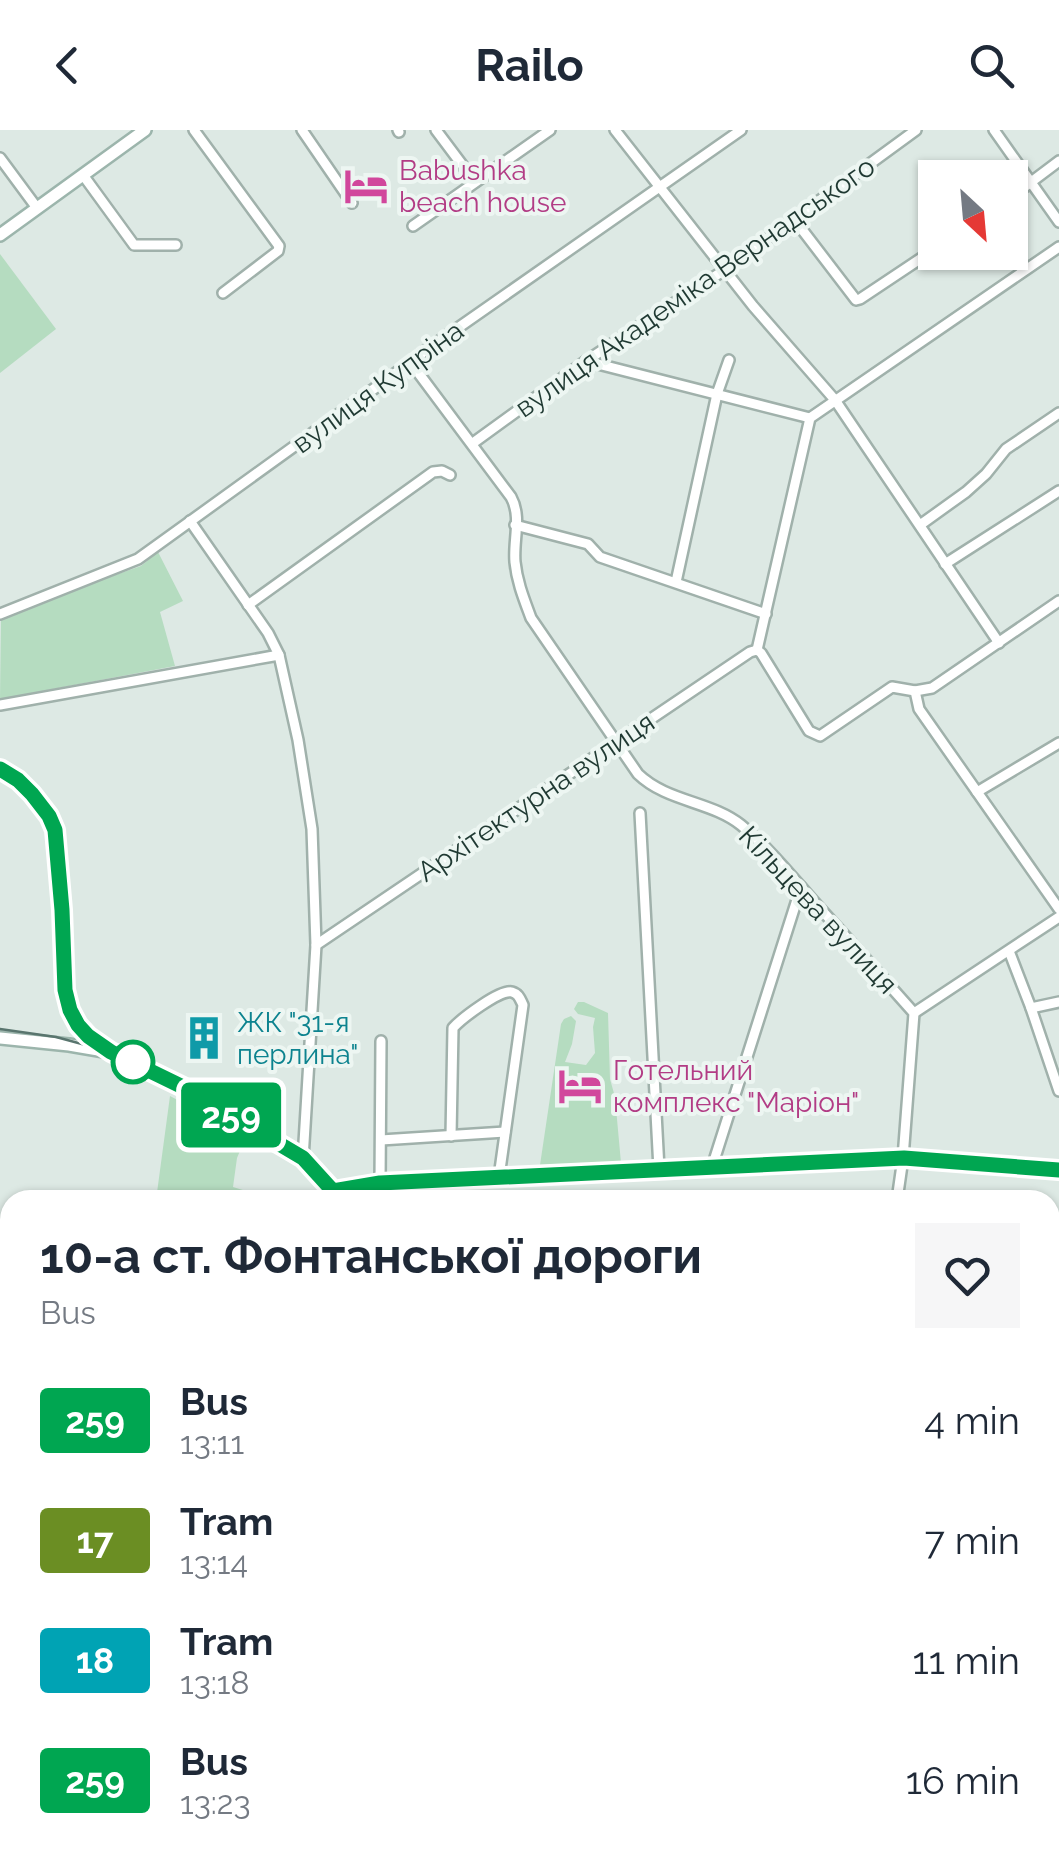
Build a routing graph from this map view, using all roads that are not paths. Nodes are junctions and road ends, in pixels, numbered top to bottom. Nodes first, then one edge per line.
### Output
1 (146, 130) edge
2 (194, 130) edge
3 (302, 130) edge
4 (436, 130) edge
5 (550, 130) edge
6 (615, 130) edge
7 (741, 130) edge
8 (916, 130) edge
9 (994, 130) edge
10 (0, 158) edge
11 (1059, 162) edge
12 (83, 175) junction
13 (475, 182) junction
14 (1032, 183) junction
15 (1028, 186) edge
16 (659, 188) junction
17 (352, 203) dead end
18 (37, 208) junction
19 (794, 219) junction
20 (1059, 222) edge
21 (412, 226) dead end
22 (0, 235) edge
23 (176, 246) dead end
24 (1059, 247) edge
25 (918, 261) edge
26 (726, 269) junction
27 (222, 293) dead end
28 (729, 360) dead end
29 (586, 361) junction
30 (414, 367) junction
31 (717, 394) junction
32 (835, 400) junction
33 (1059, 413) edge
34 (810, 418) junction
35 (473, 443) junction
36 (450, 476) dead end
37 (1059, 491) edge
38 (190, 521) junction
39 (515, 525) junction
40 (920, 525) junction
41 (945, 564) junction
42 (676, 582) junction
43 (1059, 601) edge
44 (248, 605) junction
45 (0, 614) edge
46 (766, 614) junction
47 (999, 643) junction
48 (757, 650) junction
49 (278, 655) junction
50 (915, 691) junction
51 (0, 705) edge
52 (616, 742) junction
53 (1059, 742) edge
54 (0, 769) edge
55 (977, 792) junction
56 (640, 813) dead end
57 (801, 887) junction
58 (1059, 908) edge
59 (1059, 916) edge
60 (316, 945) junction
61 (1009, 952) junction
62 (1059, 1002) edge
63 (1032, 1008) junction
64 (914, 1013) junction
65 (82, 1029) junction
66 (0, 1038) edge
67 (382, 1041) dead end
68 (69, 1045) junction
69 (111, 1052) junction
70 (1057, 1079) edge
71 (1059, 1091) edge
72 (505, 1132) junction
73 (451, 1136) junction
74 (380, 1140) junction
75 (303, 1158) junction
76 (904, 1158) junction
77 (712, 1167) junction
78 (659, 1170) junction
79 (1059, 1170) edge
80 (498, 1177) junction
81 (380, 1183) junction
82 (330, 1190) edge
83 (356, 1190) edge
84 (899, 1190) edge

1 - 12 street
2 - 27 street
3 - 17 street
4 - 13 street
5 - 13 street
6 - 16 street
7 - 16 street, вулиця Купріна
8 - 19 street, вулиця Академіка Вернадського
9 - 14 street
10 - 18 street
11 - 14 street
12 - 18 street
12 - 23 street
13 - 21 street
14 - 15 street
14 - 20 street
16 - 26 street
16 - 30 street, вулиця Купріна
18 - 22 street
19 - 25 street
19 - 26 street, вулиця Академіка Вернадського
24 - 32 street
26 - 29 street, вулиця Академіка Вернадського
26 - 32 street
28 - 31 street
29 - 31 street
29 - 35 street, вулиця Академіка Вернадського
30 - 35 street
30 - 38 street, вулиця Купріна
31 - 34 street
31 - 42 street
32 - 34 street
32 - 40 street
33 - 40 street
34 - 46 street
35 - 39 street
36 - 44 street
37 - 41 street
38 - 44 street
38 - 45 street, вулиця Купріна
39 - 42 street
39 - 52 street, Кільцева вулиця
40 - 41 street
41 - 47 street
42 - 46 street
43 - 47 street
44 - 49 street
46 - 48 street
47 - 50 street
48 - 50 street
48 - 52 street, Архітектурна вулиця
49 - 51 street
49 - 60 street
50 - 55 street
52 - 57 street, Кільцева вулиця
52 - 60 street, Архітектурна вулиця
53 - 55 street
54 - 65 street
55 - 58 street
56 - 78 street
57 - 64 street, Кільцева вулиця
57 - 77 street
59 - 61 street
60 - 75 street
61 - 63 street
61 - 64 street
62 - 63 street
63 - 70 street
64 - 76 street, Кільцева вулиця
65 - 68 street
65 - 69 street
66 - 68 street
67 - 74 street
68 - 69 street
69 - 75 street
70 - 71 street
72 - 73 street
72 - 73 street
72 - 80 street
73 - 74 street
74 - 81 street
75 - 82 street
76 - 77 street
76 - 79 street
76 - 84 street, Кільцева вулиця
77 - 78 street
78 - 80 street
80 - 81 street
81 - 83 street

